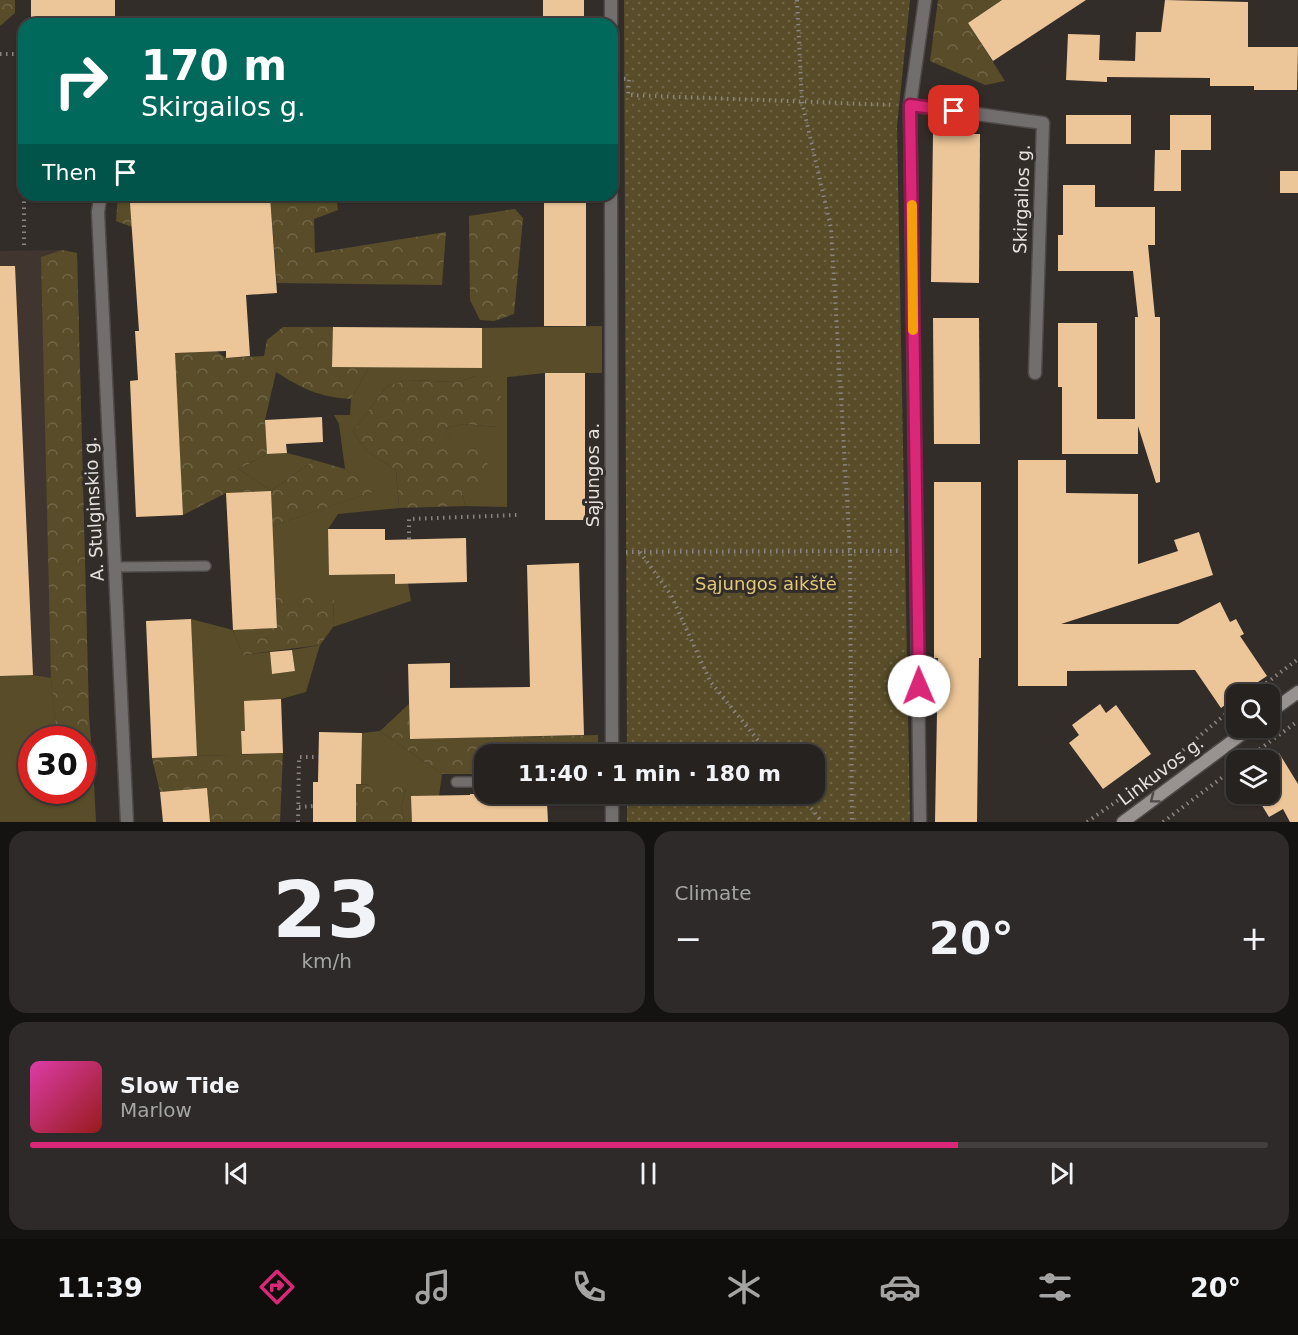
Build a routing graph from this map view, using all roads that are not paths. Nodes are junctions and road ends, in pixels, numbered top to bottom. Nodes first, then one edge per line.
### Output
1 (610, 0) edge
2 (925, 0) edge
3 (611, 18) edge
4 (910, 105) junction
5 (100, 201) edge
6 (611, 201) edge
7 (1035, 373) dead end
8 (206, 566) dead end
9 (115, 567) junction
10 (1298, 692) edge
11 (1280, 705) edge
12 (1236, 738) edge
13 (612, 744) edge
14 (456, 782) dead end
15 (474, 782) edge
16 (612, 804) edge
17 (127, 822) edge
18 (612, 822) edge
19 (921, 822) edge
20 (1123, 822) edge

1 - 3 street
2 - 4 street
4 - 7 street, Skirgailos g.
4 - 19 street
5 - 9 street, A. Stulginskio g.
6 - 13 street, Sąjungos a.
8 - 9 lane
9 - 17 street, A. Stulginskio g.
10 - 11 street
12 -> 20 street, Linkuvos g.
14 - 15 lane
16 - 18 street

